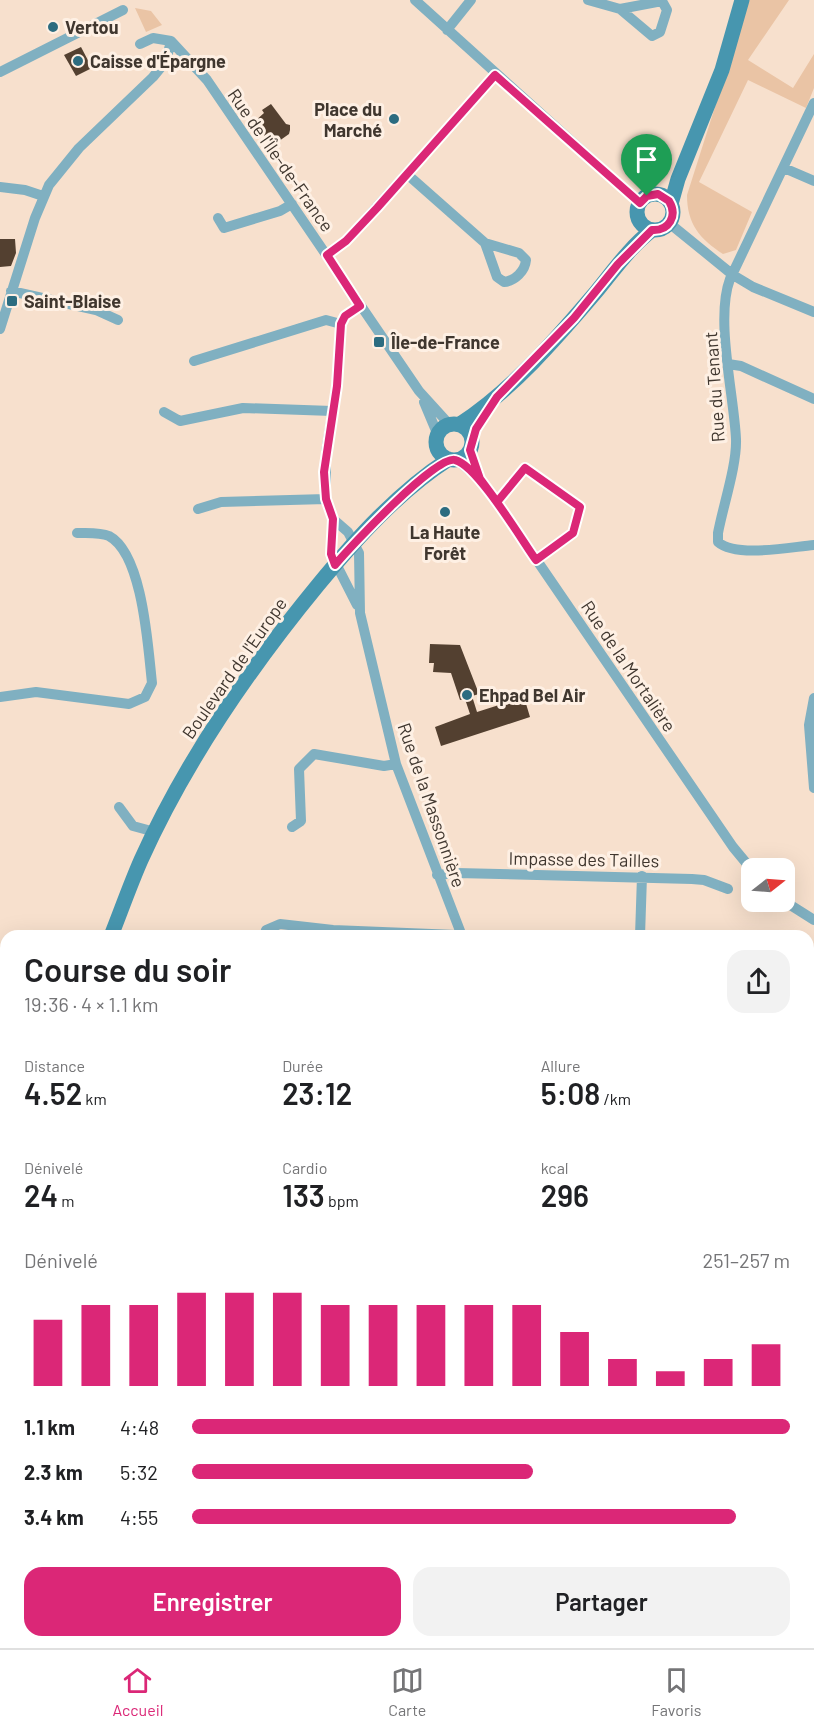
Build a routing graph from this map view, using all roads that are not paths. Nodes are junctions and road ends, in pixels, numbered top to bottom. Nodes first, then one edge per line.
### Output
1 (415, 0) edge
2 (471, 0) edge
3 (588, 0) edge
4 (742, 0) edge
5 (620, 9) dead end
6 (123, 10) dead end
7 (447, 30) junction
8 (171, 41) junction
9 (140, 44) dead end
10 (0, 72) edge
11 (495, 75) junction
12 (814, 103) edge
13 (694, 137) junction
14 (784, 168) junction
15 (408, 175) junction
16 (814, 181) edge
17 (0, 187) edge
18 (653, 194) junction
19 (43, 196) junction
20 (640, 203) junction
21 (292, 204) junction
22 (672, 204) junction
23 (218, 218) dead end
24 (669, 223) junction
25 (646, 225) junction
26 (485, 243) dead end
27 (327, 255) junction
28 (733, 275) junction
29 (12, 291) junction
30 (360, 306) junction
31 (814, 312) edge
32 (118, 320) dead end
33 (341, 324) junction
34 (0, 329) edge
35 (194, 361) dead end
36 (728, 364) junction
37 (497, 397) junction
38 (814, 399) edge
39 (332, 411) junction
40 (164, 412) dead end
41 (446, 432) junction
42 (471, 444) junction
43 (453, 460) junction
44 (480, 479) junction
45 (415, 484) junction
46 (326, 499) junction
47 (497, 502) junction
48 (198, 509) dead end
49 (333, 519) junction
50 (77, 533) dead end
51 (355, 542) junction
52 (814, 545) edge
53 (536, 560) junction
54 (335, 565) junction
55 (360, 613) junction
56 (0, 697) edge
57 (814, 698) edge
58 (396, 764) junction
59 (814, 788) edge
60 (118, 807) dead end
61 (292, 827) dead end
62 (155, 832) junction
63 (742, 858) edge
64 (437, 876) junction
65 (642, 876) junction
66 (728, 890) dead end
67 (795, 908) edge
68 (814, 920) edge
69 (113, 930) edge
70 (266, 930) edge
71 (303, 930) edge
72 (460, 930) edge
73 (640, 930) edge

1 - 7 street
2 - 7 street
3 - 5 street
4 - 13 street
6 - 10 street
7 - 11 street
8 - 9 street
8 - 19 street
8 - 21 street, Rue de l'Île-de-France
11 - 15 street
11 - 20 street
12 - 14 street, Rue du Tenant
13 - 18 street
13 - 22 street
14 - 16 street
14 - 28 street, Rue du Tenant
15 - 26 street
15 - 27 street
17 - 19 street
18 - 20 street
18 - 22 street
19 - 29 street
20 - 25 street
21 - 23 street
21 - 27 street, Rue de l'Île-de-France
22 - 24 street
24 - 25 street
24 - 28 street
25 - 37 street, Boulevard de l'Europe
27 - 30 street, Rue de l'Île-de-France
28 - 31 street
28 - 36 street, Rue du Tenant
29 - 32 street
29 - 34 street
30 - 33 street
30 - 41 street, Rue de l'Île-de-France
33 - 35 street
33 - 39 street
36 - 38 street
36 - 52 street, Rue du Tenant
37 - 41 street, Boulevard de l'Europe
37 - 42 street, Boulevard de l'Europe
39 - 40 street
39 - 46 street
41 - 42 street
41 - 43 street
41 - 45 street, Boulevard de l'Europe
42 - 43 street, Boulevard de l'Europe
42 - 44 street, Rue de la Mortalière
43 - 44 street, Rue de la Mortalière
43 - 45 street, Boulevard de l'Europe
44 - 47 street, Rue de la Mortalière
45 - 51 street, Boulevard de l'Europe
46 - 48 street
46 - 49 street
47 - 53 street, Rue de la Mortalière
47 - 53 street
49 - 51 street
49 - 54 street
50 - 56 street
51 - 54 street, Boulevard de l'Europe
51 - 55 street, Rue de la Massonnière
53 - 63 street, Rue de la Mortalière
54 - 55 street, Rue de la Massonnière
54 - 62 street, Boulevard de l'Europe
55 - 58 street, Rue de la Massonnière
57 - 59 street
58 - 61 street
58 - 64 street, Rue de la Massonnière
60 - 62 street
62 - 69 street, Boulevard de l'Europe
64 - 65 street, Impasse des Tailles
64 - 72 street, Rue de la Massonnière
65 - 66 street, Impasse des Tailles
65 - 73 street
67 - 68 street
70 - 71 street

